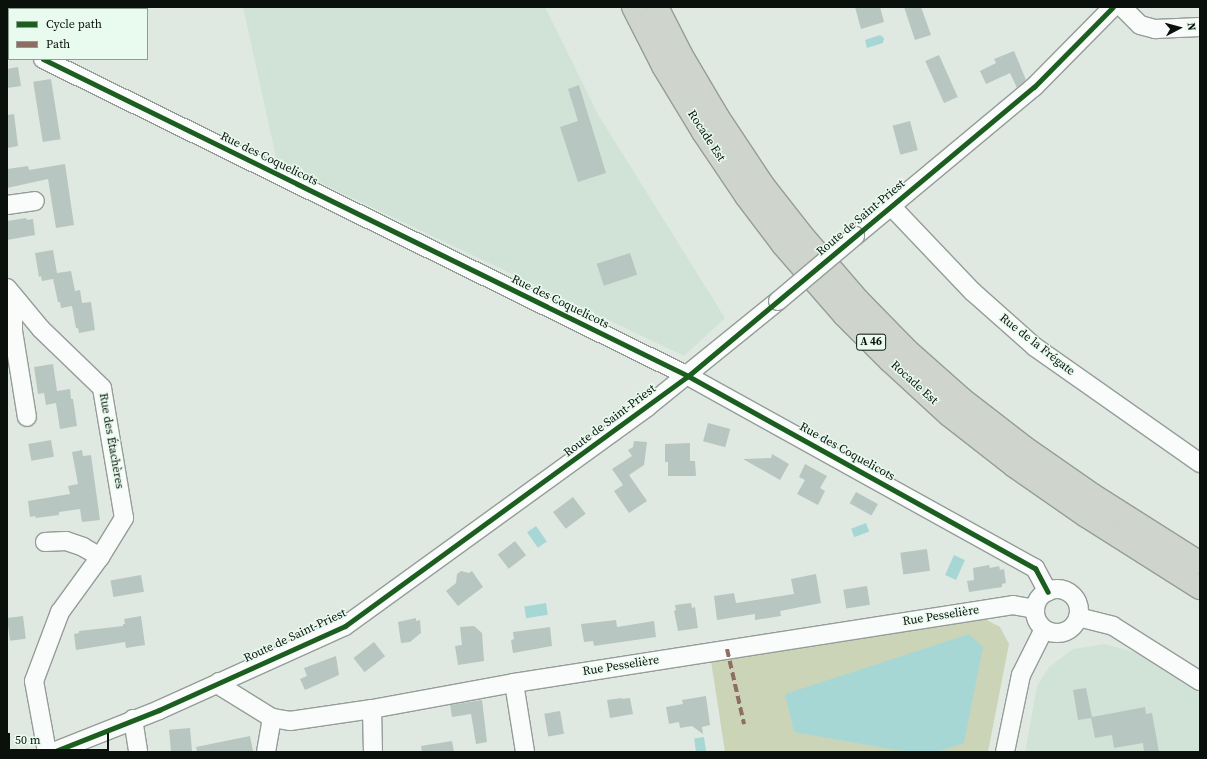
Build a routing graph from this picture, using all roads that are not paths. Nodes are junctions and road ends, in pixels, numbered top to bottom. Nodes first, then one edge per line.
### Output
1 (633, 7) edge
2 (657, 7) edge
3 (1113, 7) edge
4 (1122, 7) edge
5 (1200, 27) edge
6 (45, 60) edge
7 (35, 201) dead end
8 (7, 205) edge
9 (891, 206) junction
10 (7, 288) edge
11 (19, 303) junction
12 (688, 376) junction
13 (27, 417) dead end
14 (1200, 463) edge
15 (45, 542) dead end
16 (100, 557) junction
17 (1200, 563) edge
18 (1200, 588) edge
19 (1048, 592) junction
20 (1035, 609) junction
21 (1078, 617) junction
22 (1044, 629) junction
23 (1200, 681) edge
24 (219, 682) junction
25 (514, 683) junction
26 (372, 709) junction
27 (272, 718) junction
28 (133, 719) junction
29 (47, 752) edge
30 (53, 752) edge
31 (138, 752) edge
32 (266, 752) edge
33 (373, 752) edge
34 (525, 752) edge
35 (1005, 752) edge

1 - 18 highway, Rocade Est / A 46
2 - 17 highway, Rocade Est / A 46
3 - 9 street, Route de Saint-Priest
4 - 5 street
6 - 12 street, Rue des Coquelicots
7 - 8 street
9 - 12 street, Route de Saint-Priest, bridge
9 - 14 street, Rue de la Frégate
10 - 11 street, Rue des Étachères
11 - 13 street
11 - 16 street, Rue des Étachères
12 - 19 street, Rue des Coquelicots
12 - 24 street, Route de Saint-Priest
15 - 16 street
16 - 29 street, Rue des Étachères
19 - 20 street
19 - 21 street
20 - 22 street
20 - 25 street, Rue Pesselière
21 - 22 street
21 - 23 street
22 - 35 street
24 - 27 street, Rue Pesselière
24 - 28 street, Route de Saint-Priest
25 - 26 street, Rue Pesselière
25 - 34 street
26 - 27 street, Rue Pesselière
26 - 33 street
27 - 32 street
28 - 30 street, Route de Saint-Priest
28 - 31 street

